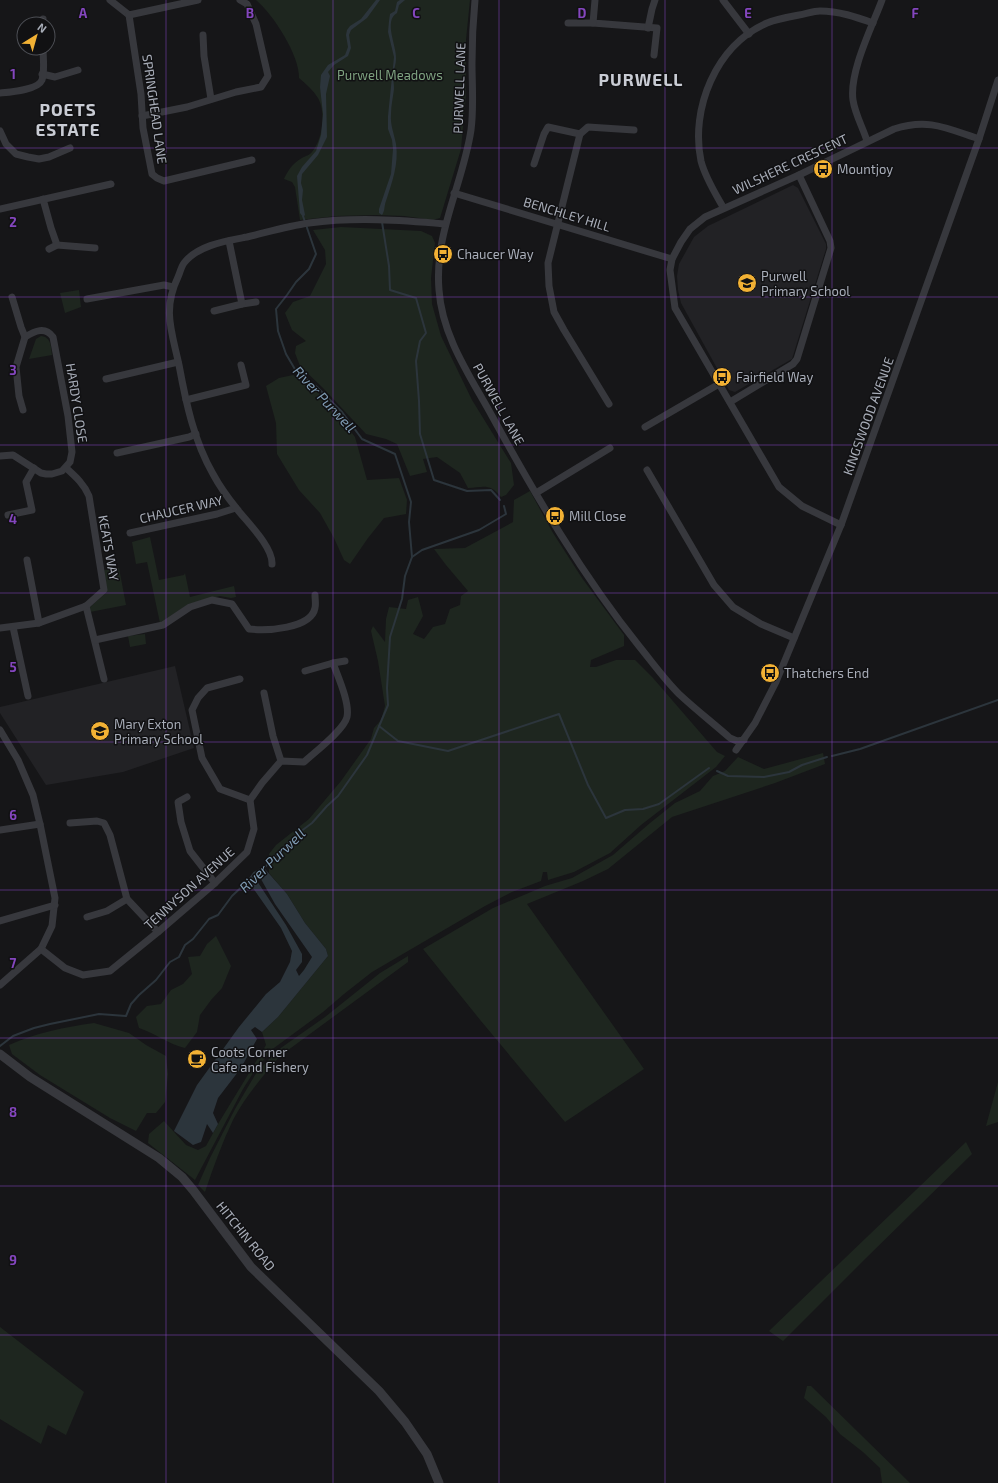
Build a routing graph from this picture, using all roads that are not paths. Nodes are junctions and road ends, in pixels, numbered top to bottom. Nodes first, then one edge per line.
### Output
1 (110, 0) edge
2 (198, 0) edge
3 (240, 0) edge
4 (475, 0) edge
5 (595, 0) edge
6 (655, 0) edge
7 (723, 0) edge
8 (882, 0) edge
9 (129, 15) junction
10 (873, 22) junction
11 (568, 23) dead end
12 (593, 24) junction
13 (648, 28) junction
14 (749, 34) junction
15 (203, 35) dead end
16 (654, 55) dead end
17 (43, 56) edge
18 (78, 70) dead end
19 (42, 74) junction
20 (998, 80) edge
21 (0, 93) edge
22 (211, 99) junction
23 (142, 116) junction
24 (634, 130) dead end
25 (0, 131) edge
26 (580, 134) junction
27 (979, 139) junction
28 (868, 141) junction
29 (70, 148) dead end
30 (252, 160) dead end
31 (534, 164) dead end
32 (798, 175) junction
33 (111, 184) dead end
34 (454, 193) junction
35 (44, 199) junction
36 (723, 208) junction
37 (0, 209) edge
38 (557, 223) junction
39 (445, 224) junction
40 (229, 241) junction
41 (57, 245) junction
42 (95, 248) dead end
43 (49, 249) dead end
44 (672, 259) junction
45 (173, 287) junction
46 (12, 297) dead end
47 (87, 299) dead end
48 (256, 302) dead end
49 (242, 304) junction
50 (214, 311) dead end
51 (26, 337) junction
52 (178, 362) junction
53 (241, 365) dead end
54 (106, 379) dead end
55 (719, 384) junction
56 (186, 400) junction
57 (730, 402) junction
58 (609, 404) dead end
59 (23, 410) dead end
60 (645, 427) dead end
61 (196, 434) junction
62 (610, 448) dead end
63 (117, 453) dead end
64 (0, 456) edge
65 (34, 468) junction
66 (66, 468) junction
67 (647, 470) dead end
68 (536, 493) junction
69 (236, 508) junction
70 (8, 515) dead end
71 (841, 525) junction
72 (130, 533) dead end
73 (27, 560) dead end
74 (272, 564) dead end
75 (315, 595) dead end
76 (86, 606) junction
77 (39, 623) junction
78 (13, 627) junction
79 (0, 628) edge
80 (794, 638) junction
81 (95, 640) junction
82 (345, 661) dead end
83 (333, 664) junction
84 (305, 671) dead end
85 (104, 679) dead end
86 (240, 679) dead end
87 (264, 693) dead end
88 (28, 696) dead end
89 (0, 730) edge
90 (744, 740) junction
91 (736, 750) dead end
92 (281, 761) junction
93 (187, 797) dead end
94 (250, 800) junction
95 (40, 824) junction
96 (70, 824) dead end
97 (0, 830) edge
98 (215, 883) junction
99 (127, 898) junction
100 (55, 905) junction
101 (87, 917) dead end
102 (0, 921) edge
103 (158, 932) junction
104 (41, 949) junction
105 (0, 985) edge
106 (0, 1054) edge
107 (439, 1483) edge

1 - 9 street
2 - 9 street
3 - 22 street
4 - 34 street, PURWELL LANE
5 - 12 street
6 - 13 street
7 - 14 street
8 - 10 street
9 - 23 street, SPRINGHEAD LANE
10 - 14 street
10 - 28 street
11 - 12 street
12 - 13 street
13 - 16 street
14 - 36 street
15 - 22 street
17 - 19 street
18 - 19 street
19 - 21 street
20 - 27 street, KINGSWOOD AVENUE
22 - 23 street
23 - 30 street, SPRINGHEAD LANE
24 - 26 street
25 - 29 street
26 - 31 street
26 - 38 street
27 - 28 street, WILSHERE CRESCENT
27 - 71 street, KINGSWOOD AVENUE
28 - 32 street, WILSHERE CRESCENT
32 - 36 street, WILSHERE CRESCENT
32 - 57 street
33 - 35 street
34 - 38 street, BENCHLEY HILL
34 - 39 street, PURWELL LANE
35 - 37 street
35 - 41 street
36 - 44 street, WILSHERE CRESCENT
38 - 44 street, BENCHLEY HILL
38 - 58 street
39 - 40 street, CHAUCER WAY
39 - 68 street, PURWELL LANE
40 - 45 street, CHAUCER WAY
40 - 49 street
41 - 42 street
41 - 43 street
44 - 55 street, WILSHERE CRESCENT
45 - 47 street
45 - 52 street, CHAUCER WAY
46 - 51 street
48 - 49 street
49 - 50 street
51 - 59 street
51 - 66 street, HARDY CLOSE
52 - 54 street
52 - 56 street, CHAUCER WAY
53 - 56 street
55 - 57 street, WILSHERE CRESCENT
55 - 60 street
56 - 61 street, CHAUCER WAY
57 - 71 street, WILSHERE CRESCENT
61 - 63 street
61 - 69 street, CHAUCER WAY
62 - 68 street
64 - 65 street
65 - 66 street
65 - 70 street
66 - 76 street, KEATS WAY
67 - 80 street
68 - 90 street, PURWELL LANE
69 - 72 street, CHAUCER WAY
69 - 74 street, CHAUCER WAY
71 - 80 street, KINGSWOOD AVENUE
73 - 77 street
75 - 81 street
76 - 77 street, KEATS WAY
76 - 81 street
77 - 78 street, KEATS WAY
78 - 79 street, KEATS WAY
78 - 88 street
80 - 90 street, KINGSWOOD AVENUE
81 - 85 street
82 - 83 street
83 - 84 street
83 - 92 street
86 - 94 street
87 - 92 street
89 - 95 street
90 - 91 street, KINGSWOOD AVENUE
92 - 94 street
93 - 98 street
94 - 98 street, TENNYSON AVENUE
95 - 97 street
95 - 100 street
96 - 99 street
98 - 103 street, TENNYSON AVENUE
99 - 101 street
99 - 103 street
100 - 102 street
100 - 104 street
103 - 104 street, TENNYSON AVENUE
104 - 105 street
106 - 107 street, HITCHIN ROAD

